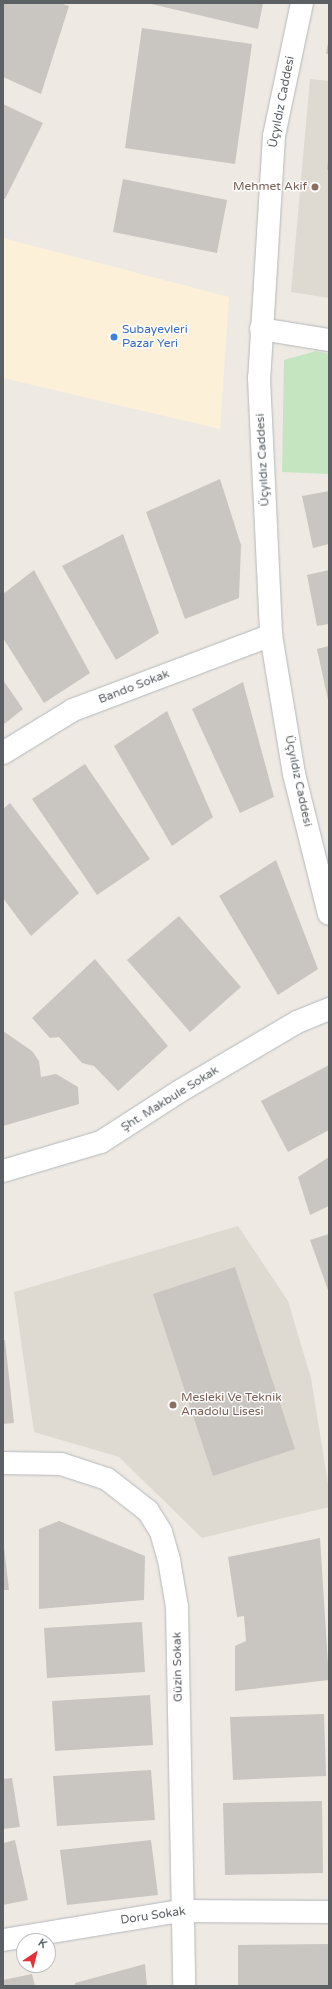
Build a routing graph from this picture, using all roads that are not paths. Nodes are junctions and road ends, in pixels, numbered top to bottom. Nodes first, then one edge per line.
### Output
1 (302, 3) edge
2 (261, 328) junction
3 (329, 340) edge
4 (271, 635) junction
5 (3, 752) edge
6 (329, 914) edge
7 (329, 1009) edge
8 (3, 1171) edge
9 (3, 1463) edge
10 (181, 1911) junction
11 (329, 1912) edge
12 (3, 1940) edge
13 (184, 1986) edge

1 - 2 street, Üçyıldız Caddesi
2 - 3 street
2 - 4 street, Üçyıldız Caddesi
4 - 5 street, Bando Sokak
4 - 6 street, Üçyıldız Caddesi
7 - 8 street, Şht. Makbule Sokak
9 - 10 street, Güzin Sokak
10 - 11 street, Doru Sokak
10 - 12 street, Doru Sokak
10 - 13 street, Güzin Sokak

